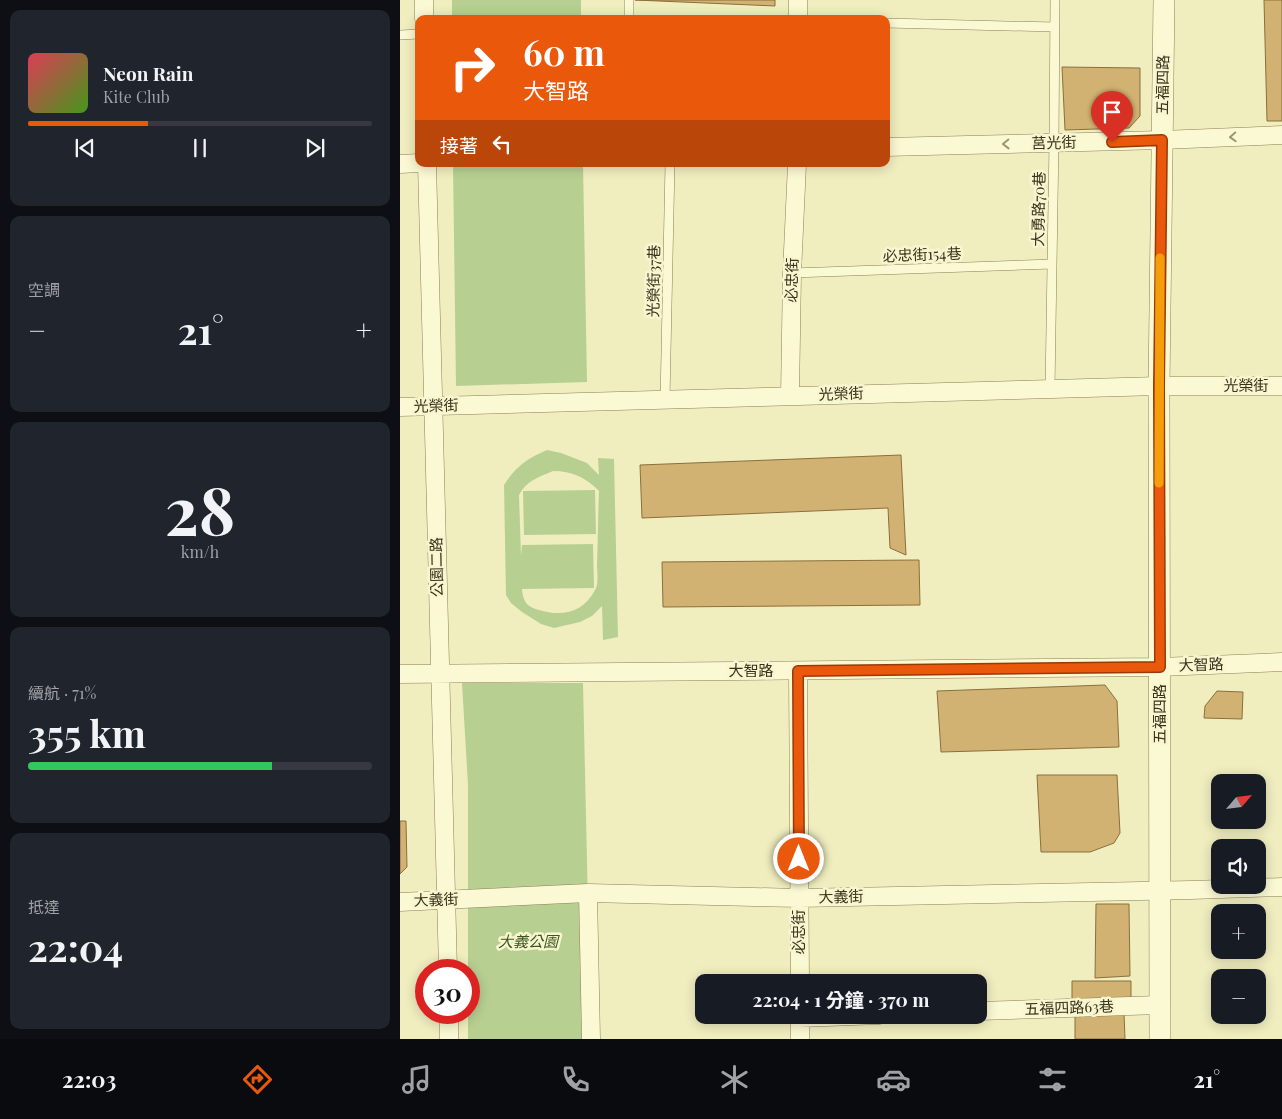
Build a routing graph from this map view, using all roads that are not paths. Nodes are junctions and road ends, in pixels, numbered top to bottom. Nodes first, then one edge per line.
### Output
1 (424, 0) edge
2 (629, 0) edge
3 (798, 0) edge
4 (1054, 0) edge
5 (1164, 0) edge
6 (424, 15) edge
7 (629, 15) edge
8 (798, 15) edge
9 (890, 23) edge
10 (1054, 26) junction
11 (415, 34) edge
12 (400, 35) edge
13 (1282, 135) edge
14 (1162, 140) junction
15 (1054, 142) junction
16 (890, 147) edge
17 (415, 163) edge
18 (400, 164) edge
19 (427, 167) edge
20 (670, 167) edge
21 (797, 167) edge
22 (1052, 264) junction
23 (792, 272) junction
24 (1159, 386) junction
25 (1282, 386) edge
26 (1050, 389) junction
27 (790, 396) junction
28 (665, 400) junction
29 (433, 406) junction
30 (400, 407) edge
31 (1282, 662) edge
32 (1160, 667) junction
33 (798, 671) junction
34 (400, 674) edge
35 (440, 674) junction
36 (1282, 887) edge
37 (1159, 890) junction
38 (588, 893) junction
39 (799, 898) junction
40 (446, 900) junction
41 (400, 902) edge
42 (448, 959) edge
43 (800, 974) edge
44 (1159, 1004) junction
45 (987, 1011) edge
46 (449, 1024) edge
47 (800, 1024) edge
48 (449, 1039) edge
49 (591, 1039) edge
50 (800, 1039) edge
51 (1160, 1039) edge

1 - 6 street
2 - 7 lane
3 - 8 street
4 - 10 lane, 大勇路70巷
5 - 14 street, 五福四路
9 - 10 lane
10 - 15 lane, 大勇路70巷
11 - 12 lane
13 -> 14 street, 莒光街
14 - 15 street, 莒光街
14 - 24 street, 五福四路
15 -> 16 street, 莒光街
15 - 22 lane, 大勇路70巷
17 - 18 street
19 - 29 street, 公園二路
20 - 28 lane, 光榮街37巷
21 - 23 street, 必忠街
22 - 23 lane, 必忠街154巷
22 - 26 lane, 大勇路70巷
23 - 27 street, 必忠街
24 - 25 street, 光榮街
24 - 26 street, 光榮街
24 - 32 street, 五福四路
26 - 27 street, 光榮街
27 - 28 street, 光榮街
28 - 29 street, 光榮街
29 - 30 street, 光榮街
29 - 35 street, 公園二路
31 - 32 street, 大智路
32 - 33 street, 大智路
32 - 37 street, 五福四路
33 - 35 street, 大智路
33 - 39 street, 必忠街
34 - 35 street, 大智路
35 - 40 street, 公園二路
36 - 37 street, 大義街
37 - 39 street, 大義街
37 - 44 street, 五福四路
38 - 39 street, 大義街
38 - 40 street, 大義街
38 - 49 street
39 - 43 street, 必忠街
40 - 41 street, 大義街
40 - 42 street, 公園二路
44 - 45 street, 五福四路63巷
44 - 51 street, 五福四路
46 - 48 street
47 - 50 street

